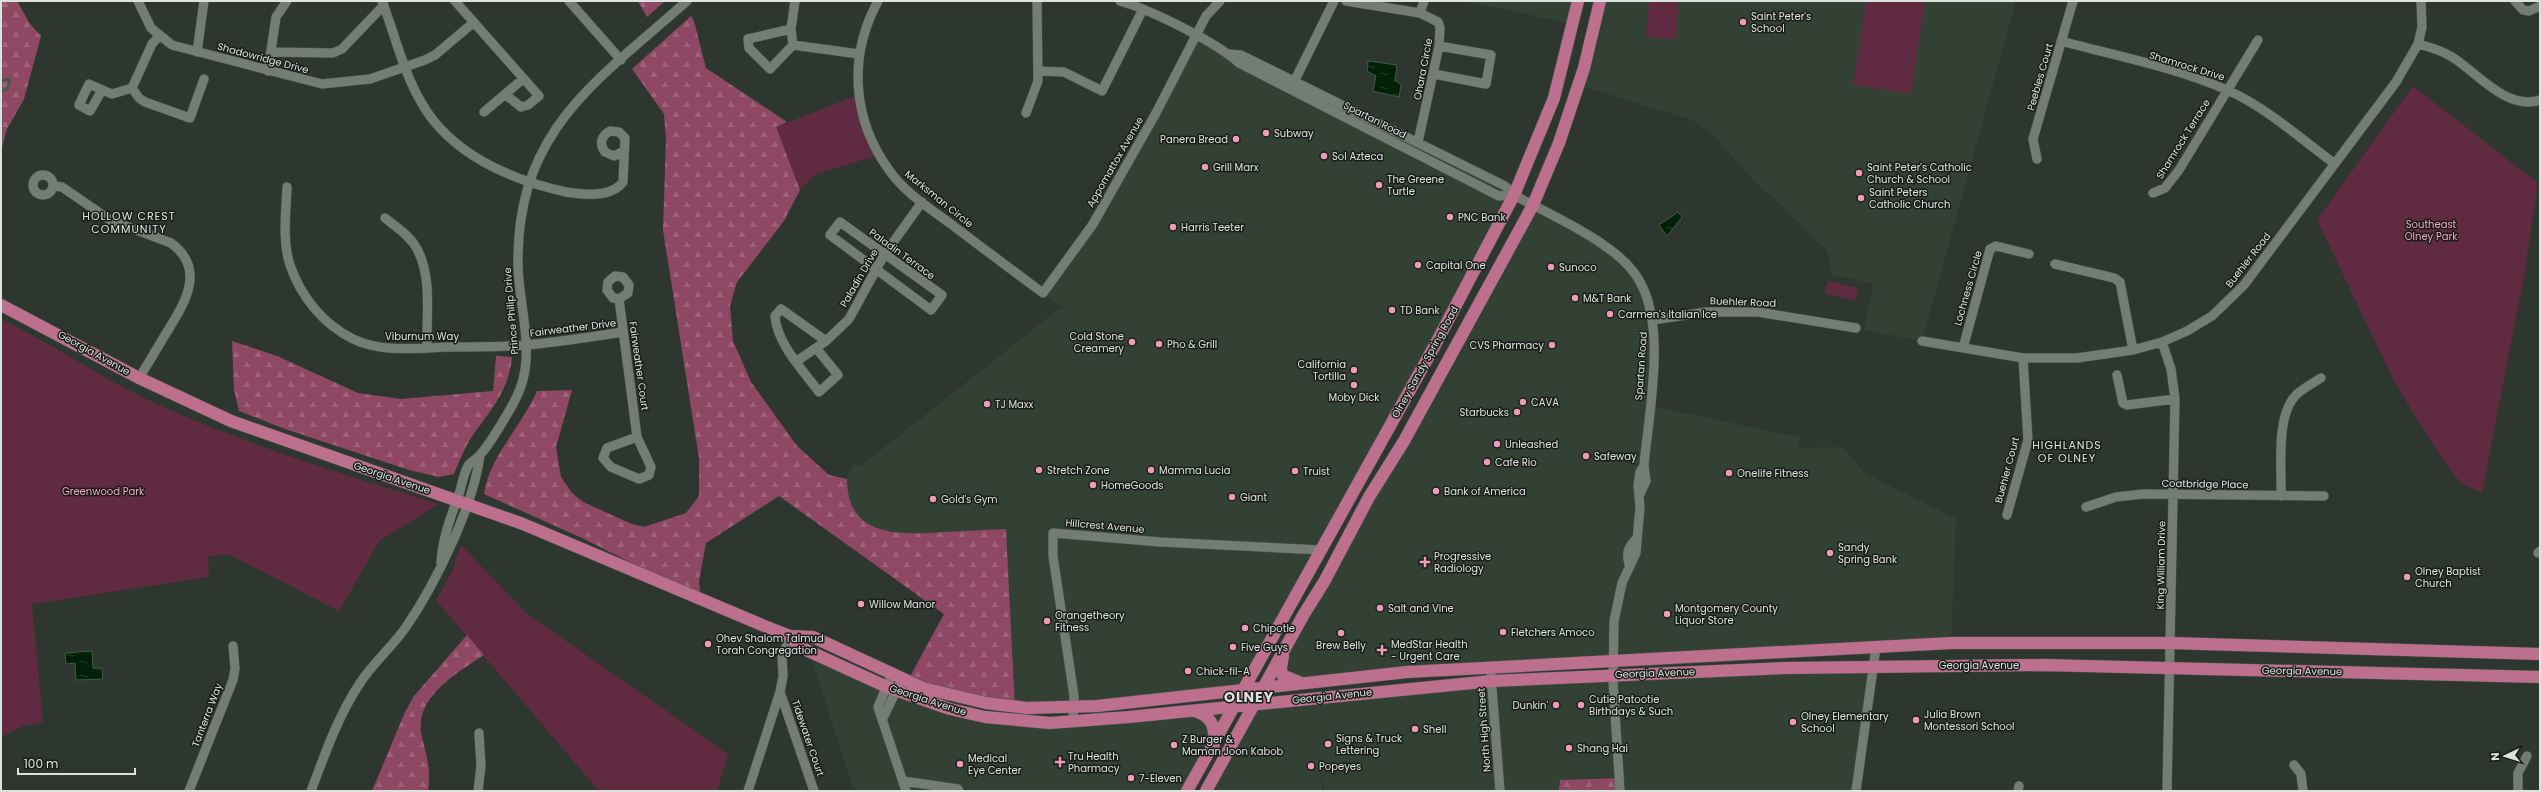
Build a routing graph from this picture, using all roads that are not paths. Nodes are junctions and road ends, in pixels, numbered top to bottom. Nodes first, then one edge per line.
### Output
1 (138, 1) edge
2 (204, 1) edge
3 (455, 1) edge
4 (569, 1) edge
5 (687, 1) edge
6 (795, 1) edge
7 (878, 1) edge
8 (1037, 1) edge
9 (1120, 1) edge
10 (1220, 1) edge
11 (1334, 1) edge
12 (1346, 1) edge
13 (1424, 1) edge
14 (1578, 1) edge
15 (1600, 1) edge
16 (2073, 1) edge
17 (2421, 1) edge
18 (2515, 1) edge
19 (286, 2) edge
20 (383, 3) edge
21 (2540, 6) edge
22 (1143, 9) junction
23 (1420, 13) junction
24 (473, 23) junction
25 (791, 29) junction
26 (159, 36) junction
27 (1196, 36) junction
28 (2258, 40) dead end
29 (2061, 41) junction
30 (2418, 44) junction
31 (793, 45) junction
32 (1439, 46) junction
33 (197, 52) junction
34 (272, 52) junction
35 (859, 54) junction
36 (620, 60) junction
37 (404, 66) junction
38 (268, 71) junction
39 (1039, 71) junction
40 (1434, 74) junction
41 (204, 79) dead end
42 (523, 79) junction
43 (1292, 85) junction
44 (132, 88) junction
45 (102, 90) dead end
46 (2228, 90) junction
47 (506, 95) junction
48 (2540, 100) edge
49 (484, 112) dead end
50 (1026, 113) dead end
51 (1418, 142) junction
52 (624, 151) dead end
53 (2038, 159) dead end
54 (2335, 164) junction
55 (530, 182) junction
56 (53, 186) dead end
57 (287, 187) dead end
58 (2152, 193) dead end
59 (1514, 195) junction
60 (922, 202) junction
61 (1533, 205) junction
62 (384, 218) dead end
63 (2029, 254) dead end
64 (884, 255) junction
65 (2055, 264) dead end
66 (876, 270) junction
67 (1043, 293) joint
68 (619, 299) dead end
69 (1, 305) edge
70 (1653, 320) junction
71 (1856, 328) dead end
72 (623, 332) junction
73 (826, 341) junction
74 (1922, 341) dead end
75 (2162, 342) junction
76 (526, 345) junction
77 (428, 348) junction
78 (816, 348) junction
79 (1963, 348) junction
80 (2133, 350) junction
81 (2023, 358) junction
82 (797, 361) junction
83 (2117, 375) dead end
84 (139, 378) junction
85 (2321, 378) dead end
86 (2175, 399) junction
87 (638, 437) junction
88 (2174, 494) junction
89 (2281, 496) junction
90 (2324, 496) dead end
91 (462, 501) junction
92 (2086, 507) dead end
93 (2007, 515) dead end
94 (1322, 550) junction
95 (790, 636) junction
96 (2170, 644) junction
97 (233, 646) dead end
98 (1876, 647) junction
99 (1284, 649) junction
100 (2540, 654) edge
101 (1613, 660) junction
102 (1875, 666) junction
103 (1491, 667) junction
104 (2169, 667) junction
105 (1613, 675) junction
106 (897, 677) junction
107 (2540, 677) edge
108 (1492, 681) junction
109 (1302, 683) junction
110 (1264, 687) junction
111 (892, 689) junction
112 (1245, 690) junction
113 (780, 692) junction
114 (1254, 705) junction
115 (1235, 706) junction
116 (1074, 708) junction
117 (1194, 711) junction
118 (1073, 722) junction
119 (479, 733) dead end
120 (1213, 746) junction
121 (2527, 756) dead end
122 (2294, 765) dead end
123 (903, 781) junction
124 (189, 791) edge
125 (311, 791) edge
126 (478, 791) edge
127 (748, 791) edge
128 (814, 791) edge
129 (906, 791) edge
130 (959, 791) edge
131 (1187, 791) edge
132 (1206, 791) edge
133 (1500, 791) edge
134 (1620, 791) edge
135 (1856, 791) edge
136 (2167, 791) edge
137 (2303, 791) edge
138 (2518, 791) edge

1 - 26 street, Shadowridge Drive
2 - 33 street
3 - 24 street
4 - 36 street
5 - 36 street, Prince Philip Drive
6 - 25 street
7 - 35 street, Marksman Circle
8 - 39 street
9 - 22 street, Spartan Road
10 - 27 street, Appomattox Avenue
11 - 43 street
12 - 23 street, Ohara Circle
13 - 23 street
14 - 59 main road, Olney Sandy Spring Road
15 - 61 main road, Olney Sandy Spring Road
16 - 29 street, Peebles Court
17 - 30 street, Buehler Road
18 - 21 street
19 - 34 street
20 - 34 street
20 - 37 street
22 - 27 street, Spartan Road
22 - 39 street
23 - 32 street, Ohara Circle
24 - 37 street, Shadowridge Drive
24 - 42 street
25 - 31 street
25 - 31 street
26 - 33 street, Shadowridge Drive
26 - 44 street
27 - 43 street, Spartan Road
27 - 67 street, Appomattox Avenue
28 - 46 street, Shamrock Terrace
29 - 46 street, Shamrock Drive
29 - 53 street, Peebles Court
30 - 48 street
30 - 54 street, Buehler Road
31 - 35 street
32 - 40 street, Ohara Circle
32 - 40 street
33 - 38 street, Shadowridge Drive
34 - 38 street
35 - 60 street, Marksman Circle
36 - 55 street, Prince Philip Drive
37 - 38 street, Shadowridge Drive
37 - 55 street
39 - 50 street
40 - 51 street, Ohara Circle
41 - 44 street
42 - 47 street
42 - 47 street
43 - 51 street, Spartan Road
43 - 59 street, Spartan Road
44 - 45 street
46 - 54 street, Shamrock Drive
46 - 58 street, Shamrock Terrace
47 - 49 street
51 - 59 street, Spartan Road
52 - 55 street
54 - 75 street, Buehler Road
55 - 76 street, Prince Philip Drive
56 - 84 street
57 - 77 street, Viburnum Way
59 - 61 street, Spartan Road
59 - 94 main road, Olney Sandy Spring Road
60 - 64 street, Paladin Drive
60 - 67 street, Marksman Circle
61 - 70 street, Spartan Road
61 - 99 main road, Olney Sandy Spring Road
62 - 77 street
63 - 79 street, Lochness Circle
64 - 66 street, Paladin Drive
64 - 66 street, Paladin Terrace
64 - 66 street, Paladin Terrace
65 - 80 street
66 - 73 street, Paladin Drive
68 - 72 street, Fairweather Court
69 - 84 main road, Georgia Avenue
70 - 71 street, Buehler Road
70 - 101 street, Spartan Road
72 - 76 street, Fairweather Drive
72 - 87 street, Fairweather Court
73 - 78 street, Paladin Drive
73 - 82 street
74 - 79 street, Buehler Road
75 - 80 street, Buehler Road
75 - 86 street, King William Drive
76 - 77 street, Viburnum Way
76 - 91 street, Prince Philip Drive
78 - 82 street, Paladin Drive
78 - 82 street
79 - 81 street, Buehler Road
80 - 81 street, Buehler Road
81 - 93 street, Buehler Court
83 - 86 street
84 - 91 main road, Georgia Avenue
85 - 89 street
86 - 88 street, King William Drive
87 - 87 street, Fairweather Court
88 - 89 street, Coatbridge Place
88 - 92 street, Coatbridge Place
88 - 96 street, King William Drive
89 - 90 street, Coatbridge Place
91 - 95 main road, Georgia Avenue
91 - 125 street, Prince Philip Drive
94 - 112 main road, Olney Sandy Spring Road
94 - 116 street, Hillcrest Avenue
95 - 106 main road, Georgia Avenue
95 - 111 main road, Georgia Avenue
95 - 113 street, Tidewater Court
96 - 98 main road, Georgia Avenue
96 - 100 main road, Georgia Avenue
96 - 104 street, King William Drive
97 - 124 street, Tanterra Way
98 - 101 main road, Georgia Avenue
98 - 102 street
99 - 109 main road
99 - 110 main road, Olney Sandy Spring Road
101 - 103 main road, Georgia Avenue
101 - 105 street, Spartan Road
102 - 104 main road, Georgia Avenue
102 - 105 main road, Georgia Avenue
102 - 135 street
103 - 108 street, North High Street
103 - 109 main road, Georgia Avenue
104 - 107 main road, Georgia Avenue
104 - 136 street, King William Drive
105 - 108 main road, Georgia Avenue
105 - 134 street, Spartan Road
106 - 111 street
106 - 116 main road, Georgia Avenue
108 - 114 main road, Georgia Avenue
108 - 133 street, North High Street
109 - 110 main road, Georgia Avenue
110 - 112 main road, Georgia Avenue
110 - 114 main road, Olney Sandy Spring Road
111 - 118 main road, Georgia Avenue
111 - 123 street
112 - 115 main road, Olney Sandy Spring Road
112 - 116 main road, Georgia Avenue
113 - 127 street, Tidewater Court
113 - 128 street, Tidewater Court
114 - 115 main road, Georgia Avenue
114 - 132 main road, Olney Sandy Spring Road
115 - 117 main road, Georgia Avenue
115 - 120 main road, Olney Sandy Spring Road
116 - 118 street, Hillcrest Avenue
117 - 118 main road, Georgia Avenue
117 - 120 main road
119 - 126 street
120 - 131 main road, Olney Sandy Spring Road
121 - 138 street
122 - 137 street
123 - 129 street
123 - 130 street

